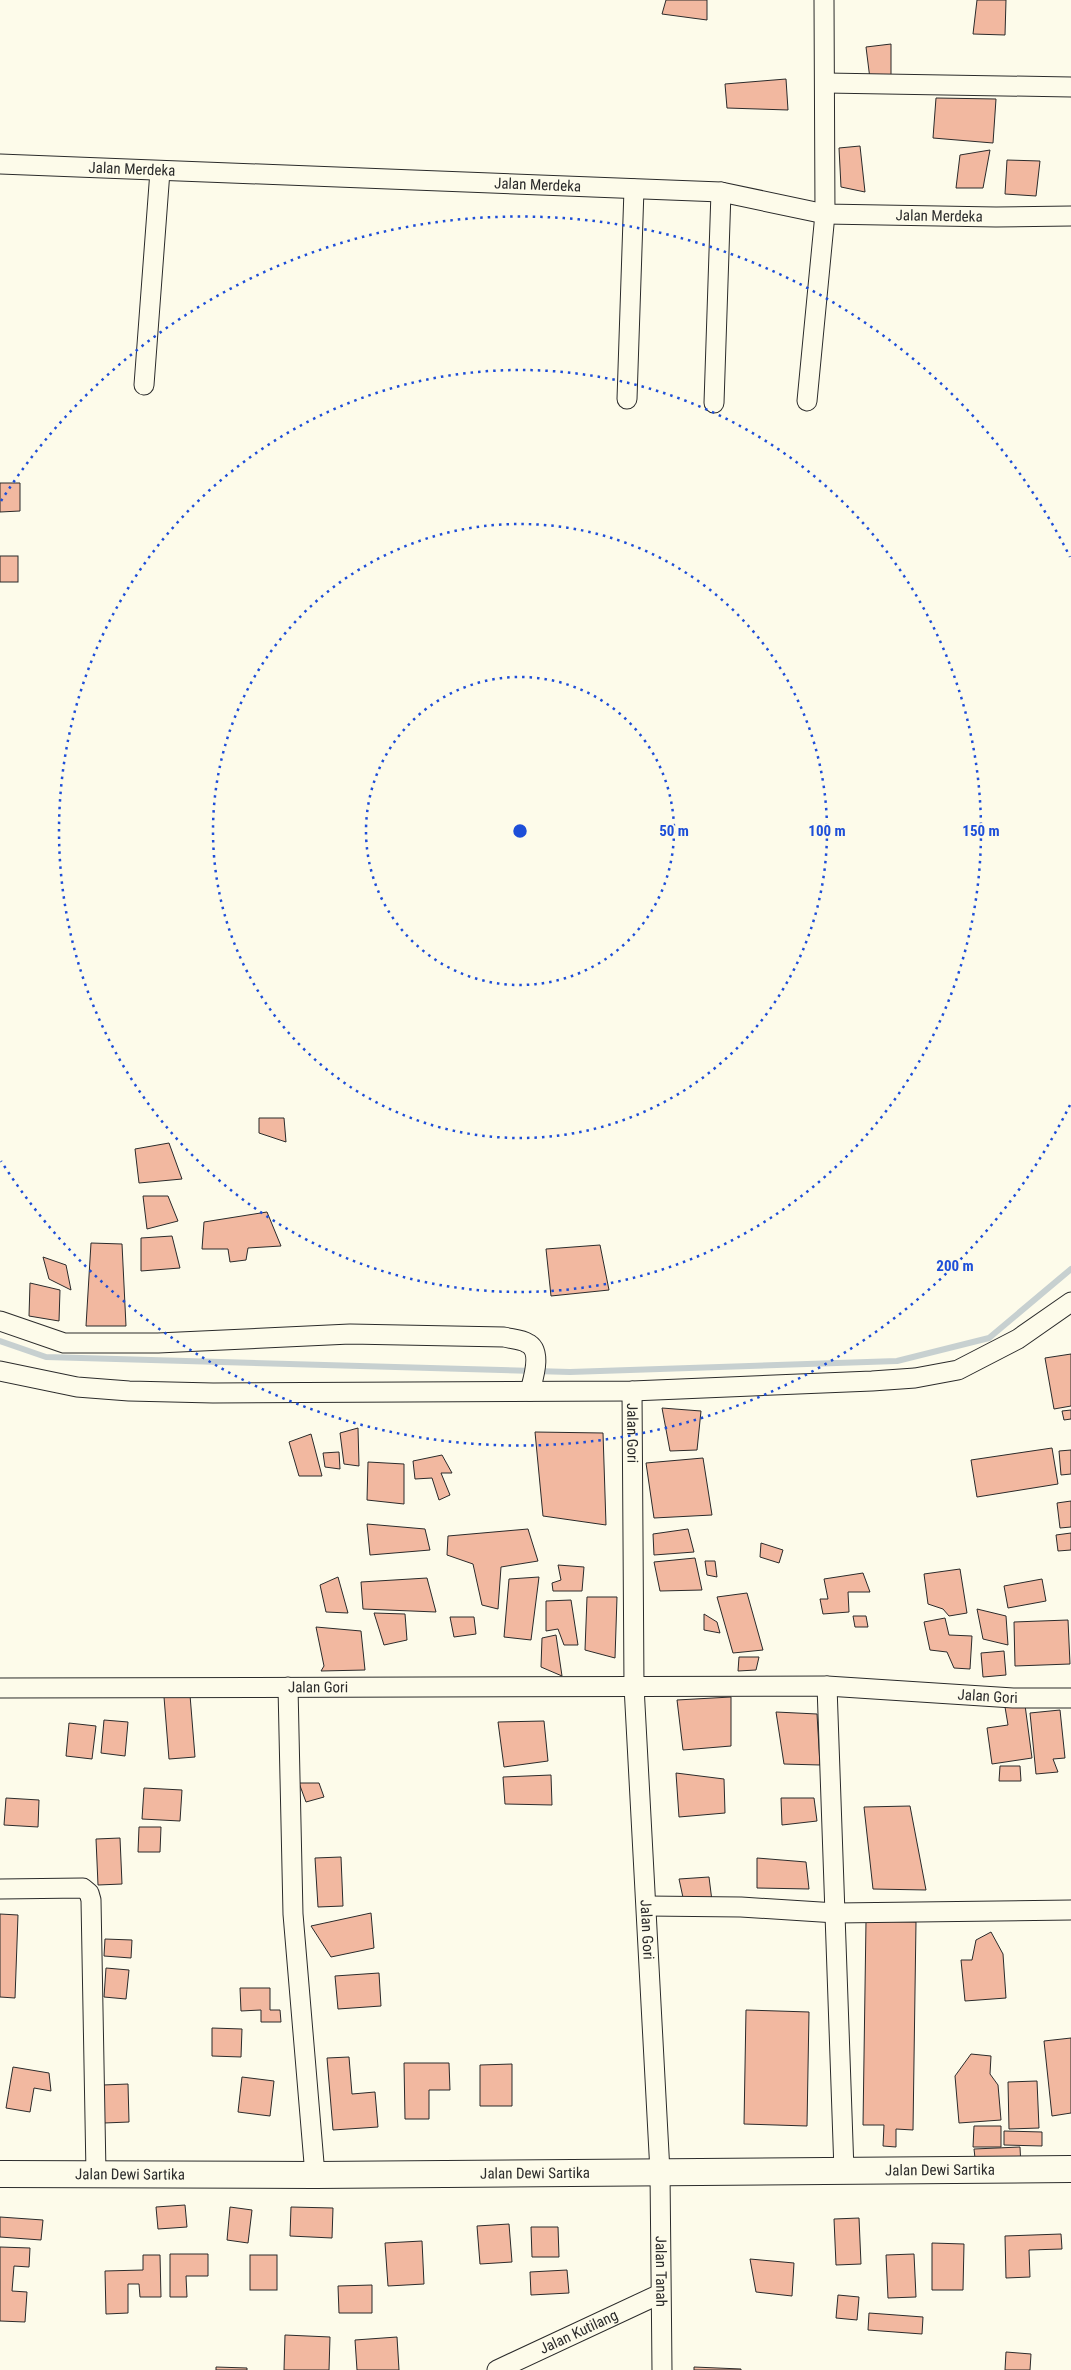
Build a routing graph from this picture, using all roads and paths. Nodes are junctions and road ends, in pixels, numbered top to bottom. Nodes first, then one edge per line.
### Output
1 (824, 0) edge
2 (826, 83) junction
3 (1071, 87) edge
4 (0, 164) edge
5 (160, 171) junction
6 (634, 189) junction
7 (721, 192) junction
8 (825, 214) junction
9 (1071, 216) edge
10 (144, 385) dead end
11 (627, 399) dead end
12 (807, 401) dead end
13 (714, 404) dead end
14 (1071, 1302) edge
15 (0, 1321) edge
16 (0, 1371) edge
17 (531, 1387) junction
18 (632, 1391) junction
19 (634, 1686) junction
20 (827, 1686) junction
21 (288, 1687) junction
22 (0, 1688) edge
23 (1071, 1698) edge
24 (0, 1889) edge
25 (647, 1906) junction
26 (1071, 1910) edge
27 (836, 1913) junction
28 (1071, 2168) edge
29 (844, 2171) junction
30 (660, 2172) junction
31 (96, 2173) junction
32 (0, 2174) edge
33 (315, 2176) junction
34 (660, 2294) junction
35 (497, 2370) edge
36 (662, 2370) edge

1 - 2 street
2 - 3 street
2 - 8 street
4 - 5 street, Jalan Merdeka
5 - 6 street, Jalan Merdeka
5 - 10 street
6 - 7 street, Jalan Merdeka
6 - 11 street
7 - 8 street, Jalan Merdeka
7 - 13 street
8 - 9 street, Jalan Merdeka
8 - 12 street
14 - 18 street
15 - 17 street
16 - 17 street
17 - 18 street
18 - 19 street, Jalan Gori
19 - 20 street, Jalan Gori
19 - 21 street, Jalan Gori
19 - 25 street, Jalan Gori
20 - 23 street, Jalan Gori
20 - 27 street
21 - 22 street, Jalan Gori
21 - 33 street
24 - 31 street
25 - 27 street
25 - 30 street, Jalan Gori
26 - 27 street
27 - 29 street
28 - 29 main road, Jalan Dewi Sartika
29 - 30 main road, Jalan Dewi Sartika
30 - 33 main road, Jalan Dewi Sartika
30 - 34 street, Jalan Tanah
31 - 32 main road, Jalan Dewi Sartika
31 - 33 main road, Jalan Dewi Sartika
34 - 35 street, Jalan Kutilang
34 - 36 street, Jalan Tanah

